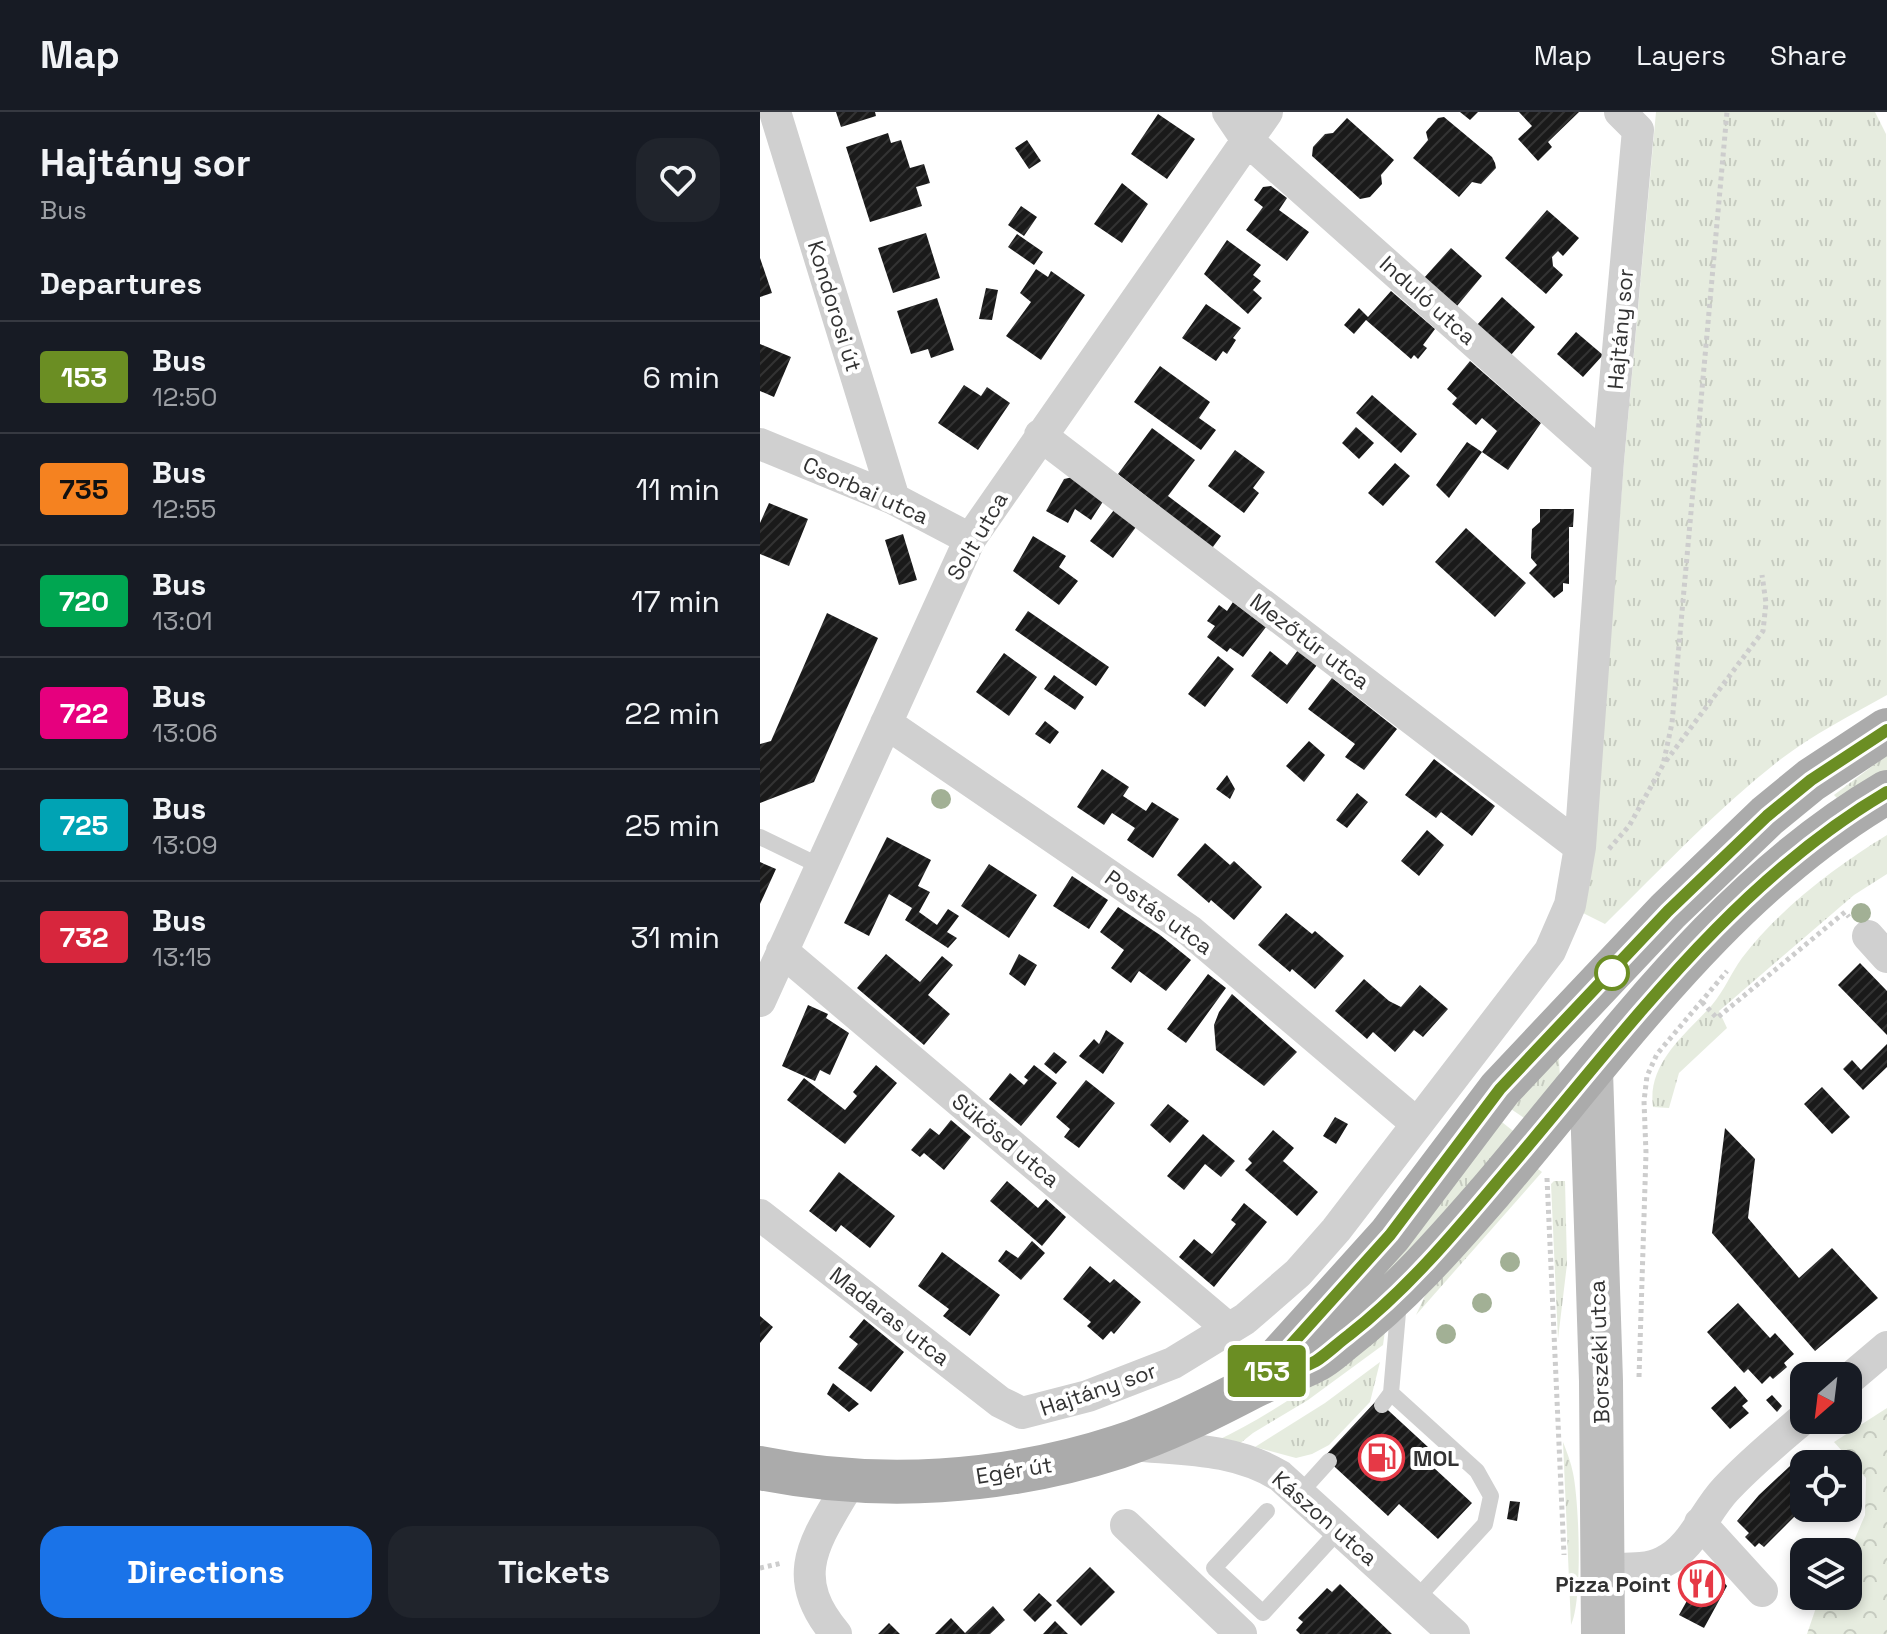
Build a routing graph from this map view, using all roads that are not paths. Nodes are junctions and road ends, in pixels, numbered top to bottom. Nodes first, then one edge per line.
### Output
1 (775, 112) edge
2 (1228, 112) edge
3 (1267, 112) edge
4 (1629, 121) edge
5 (1247, 140) junction
6 (1040, 435) junction
7 (760, 444) edge
8 (1608, 461) junction
9 (894, 499) junction
10 (970, 539) junction
11 (886, 723) junction
12 (1887, 730) edge
13 (1887, 792) edge
14 (760, 837) edge
15 (1580, 847) junction
16 (820, 866) junction
17 (782, 951) junction
18 (1606, 979) junction
19 (760, 1001) edge
20 (1591, 1071) junction
21 (1416, 1123) junction
22 (760, 1215) edge
23 (1399, 1291) junction
24 (1229, 1329) junction
25 (1887, 1347) edge
26 (1862, 1368) edge
27 (1254, 1386) junction
28 (1022, 1413) joint
29 (1790, 1430) edge
30 (1125, 1444) junction
31 (1329, 1461) dead end
32 (760, 1468) edge
33 (851, 1480) junction
34 (1300, 1493) junction
35 (1267, 1511) dead end
36 (1700, 1523) junction
37 (1126, 1525) dead end
38 (1340, 1529) junction
39 (1583, 1566) junction
40 (1762, 1591) dead end
41 (1416, 1599) junction
42 (836, 1634) edge
43 (1241, 1634) edge
44 (1454, 1634) edge
45 (1603, 1634) edge

1 - 9 street, Kondorosi út
2 - 5 street, Induló utca
3 - 5 street, Solt utca
4 - 8 street, Hajtány sor
5 - 6 street, Solt utca
5 - 8 street, Induló utca
6 - 10 street, Solt utca
6 - 15 street, Mezőtúr utca
7 - 9 street, Csorbai utca
8 - 15 street, Hajtány sor
9 - 10 street, Csorbai utca
10 - 11 street, Solt utca
11 - 16 street, Solt utca
11 - 21 street, Postás utca
12 - 18 main road, Egér út
13 - 20 main road, Egér út
14 - 16 lane
15 - 21 street, Hajtány sor
16 - 17 street, Solt utca
17 - 19 street, Solt utca
17 - 24 street, Sükösd utca
18 - 20 main road
18 - 27 main road, Egér út
20 - 23 main road, Egér út
20 - 39 main road, Borszéki utca
21 - 24 street, Hajtány sor
22 - 28 street, Madaras utca
23 - 27 main road, Egér út
23 - 41 lane
24 - 28 street, Hajtány sor
25 - 26 street
27 - 30 main road, Egér út
29 - 36 street
30 - 33 main road, Egér út
30 - 34 street, Kászon utca
31 - 34 lane
32 - 33 main road, Egér út
33 - 42 street
34 - 38 street, Kászon utca
35 - 38 lane
36 - 39 street
36 - 40 street
37 - 43 street
38 - 41 street, Kászon utca
39 - 45 main road, Borszéki utca
41 - 44 street, Kászon utca

